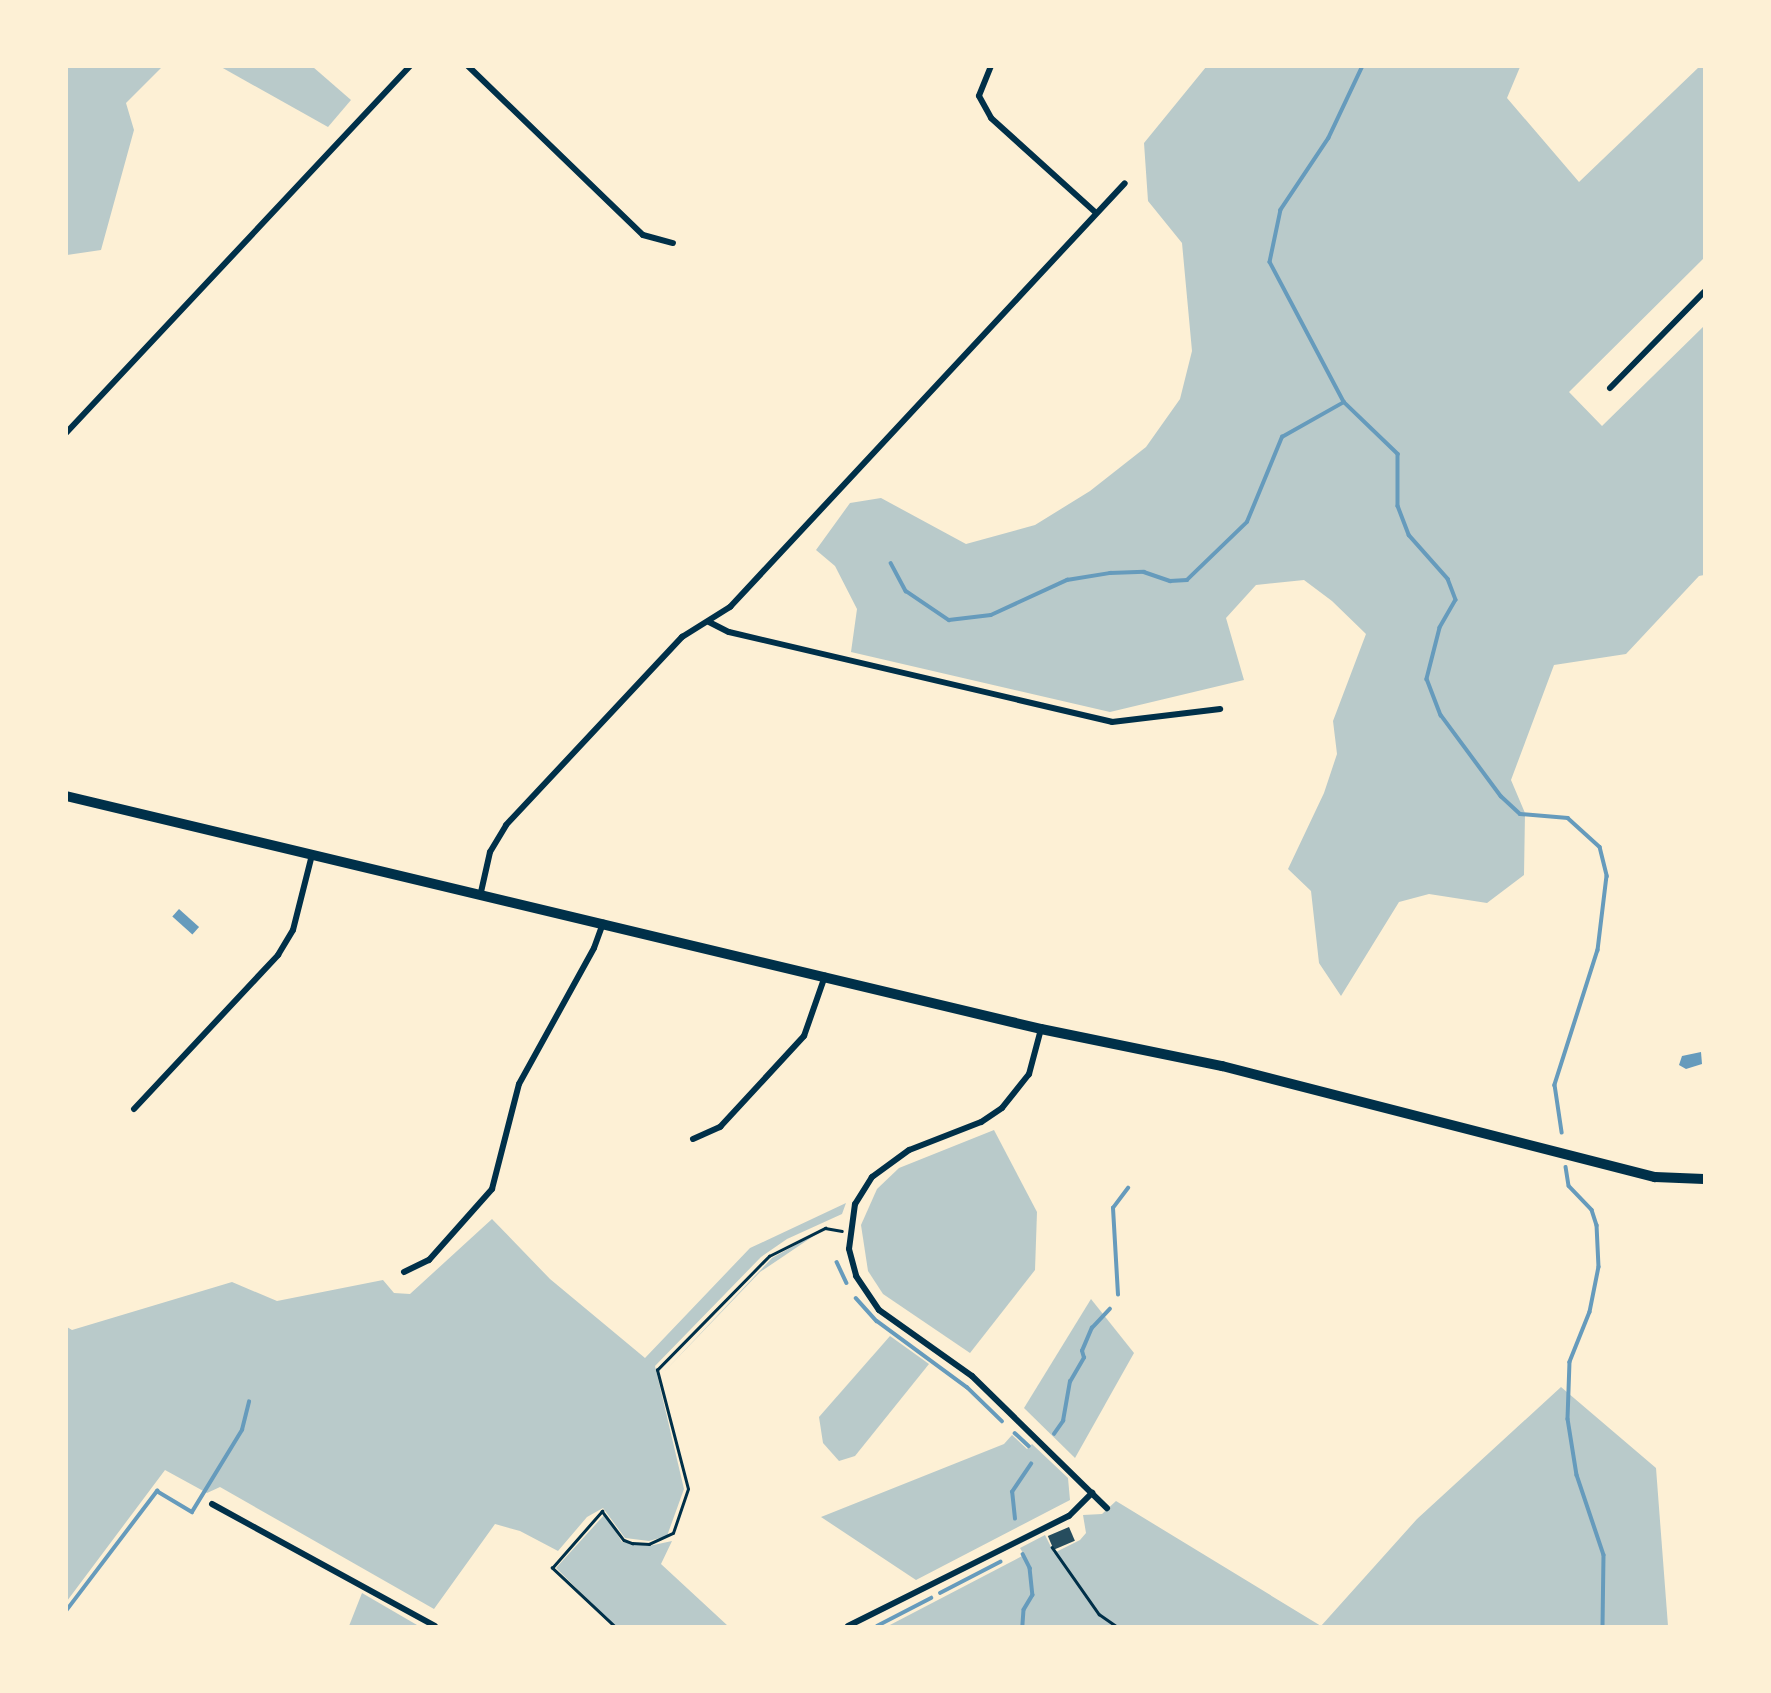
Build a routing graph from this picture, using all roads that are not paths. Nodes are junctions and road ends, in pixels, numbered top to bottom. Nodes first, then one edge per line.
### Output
1 (410, 66) edge
2 (468, 66) edge
3 (991, 66) edge
4 (1125, 183) dead end
5 (1096, 212) junction
6 (673, 243) dead end
7 (1704, 292) edge
8 (1610, 388) dead end
9 (66, 433) edge
10 (709, 622) junction
11 (1220, 709) dead end
12 (66, 796) edge
13 (312, 855) junction
14 (481, 892) junction
15 (603, 921) junction
16 (825, 976) junction
17 (1041, 1029) junction
18 (134, 1109) dead end
19 (693, 1139) dead end
20 (1704, 1179) edge
21 (404, 1272) dead end
22 (1092, 1493) junction
23 (212, 1504) dead end
24 (1107, 1508) dead end
25 (435, 1626) edge
26 (848, 1626) edge

1 - 9 street
2 - 6 street
3 - 5 street
4 - 5 street
5 - 10 street
7 - 8 street
10 - 11 street
10 - 14 street
12 - 13 main road
13 - 14 main road
13 - 18 street
14 - 15 main road
15 - 16 main road
15 - 21 street
16 - 17 main road
16 - 19 street
17 - 20 main road
17 - 22 street
22 - 24 street
22 - 26 street
23 - 25 street

